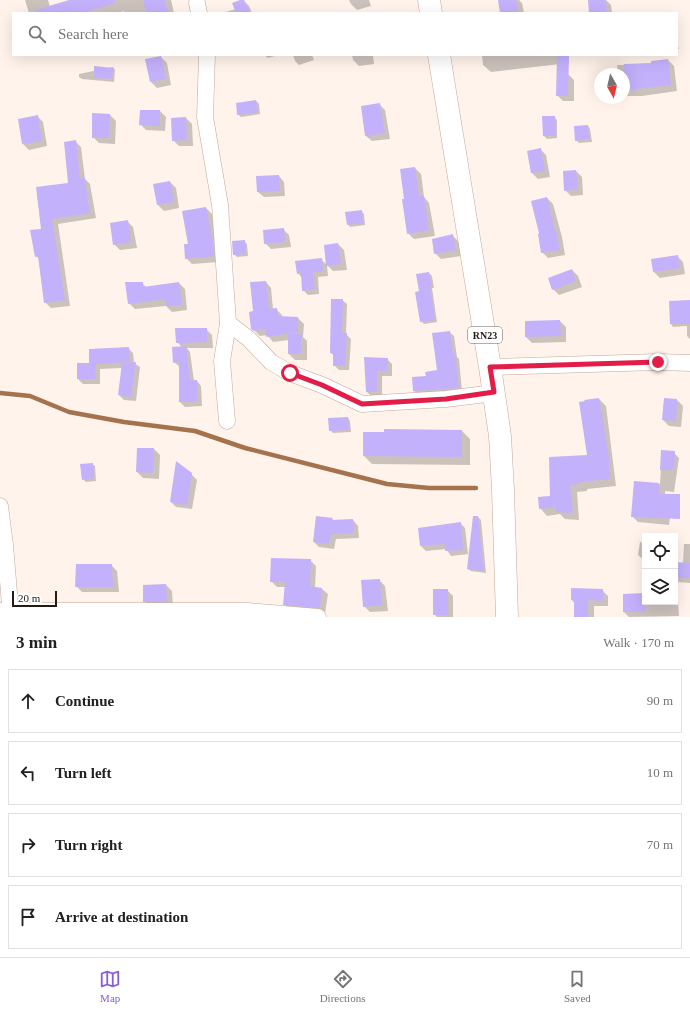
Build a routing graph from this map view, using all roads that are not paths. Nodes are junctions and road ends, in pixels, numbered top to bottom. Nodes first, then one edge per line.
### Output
1 (429, 0) edge
2 (431, 12) edge
3 (207, 56) edge
4 (439, 56) edge
5 (228, 323) junction
6 (690, 363) edge
7 (490, 367) junction
8 (494, 392) junction
9 (227, 421) dead end
10 (0, 506) edge
11 (8, 613) edge
12 (318, 617) edge
13 (507, 617) edge

1 - 2 main road
3 - 5 street
4 - 7 main road, RN23
5 - 8 street
5 - 9 street
6 - 7 street
7 - 8 main road, RN23
8 - 13 main road, RN23
10 - 11 street
11 - 12 street

